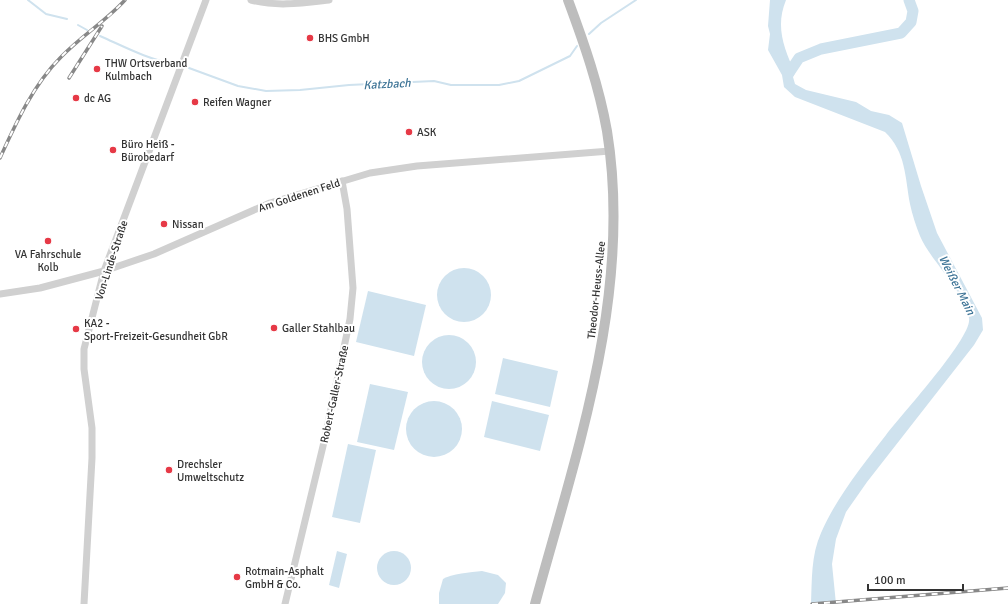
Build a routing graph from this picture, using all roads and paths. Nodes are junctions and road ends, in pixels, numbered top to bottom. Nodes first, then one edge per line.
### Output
1 (206, 0) edge
2 (251, 0) edge
3 (329, 0) edge
4 (568, 0) edge
5 (610, 152) junction
6 (342, 181) junction
7 (104, 271) junction
8 (0, 294) edge
9 (84, 604) edge
10 (285, 604) edge
11 (535, 604) edge

1 - 7 street, Von-Linde-Straße
2 - 3 street
4 - 5 main road, Theodor-Heuss-Allee
5 - 6 street, Am Goldenen Feld
5 - 11 main road, Theodor-Heuss-Allee
6 - 7 street, Am Goldenen Feld
6 - 10 street, Robert-Galler-Straße
7 - 8 street, Am Goldenen Feld
7 - 9 street, Von-Linde-Straße

